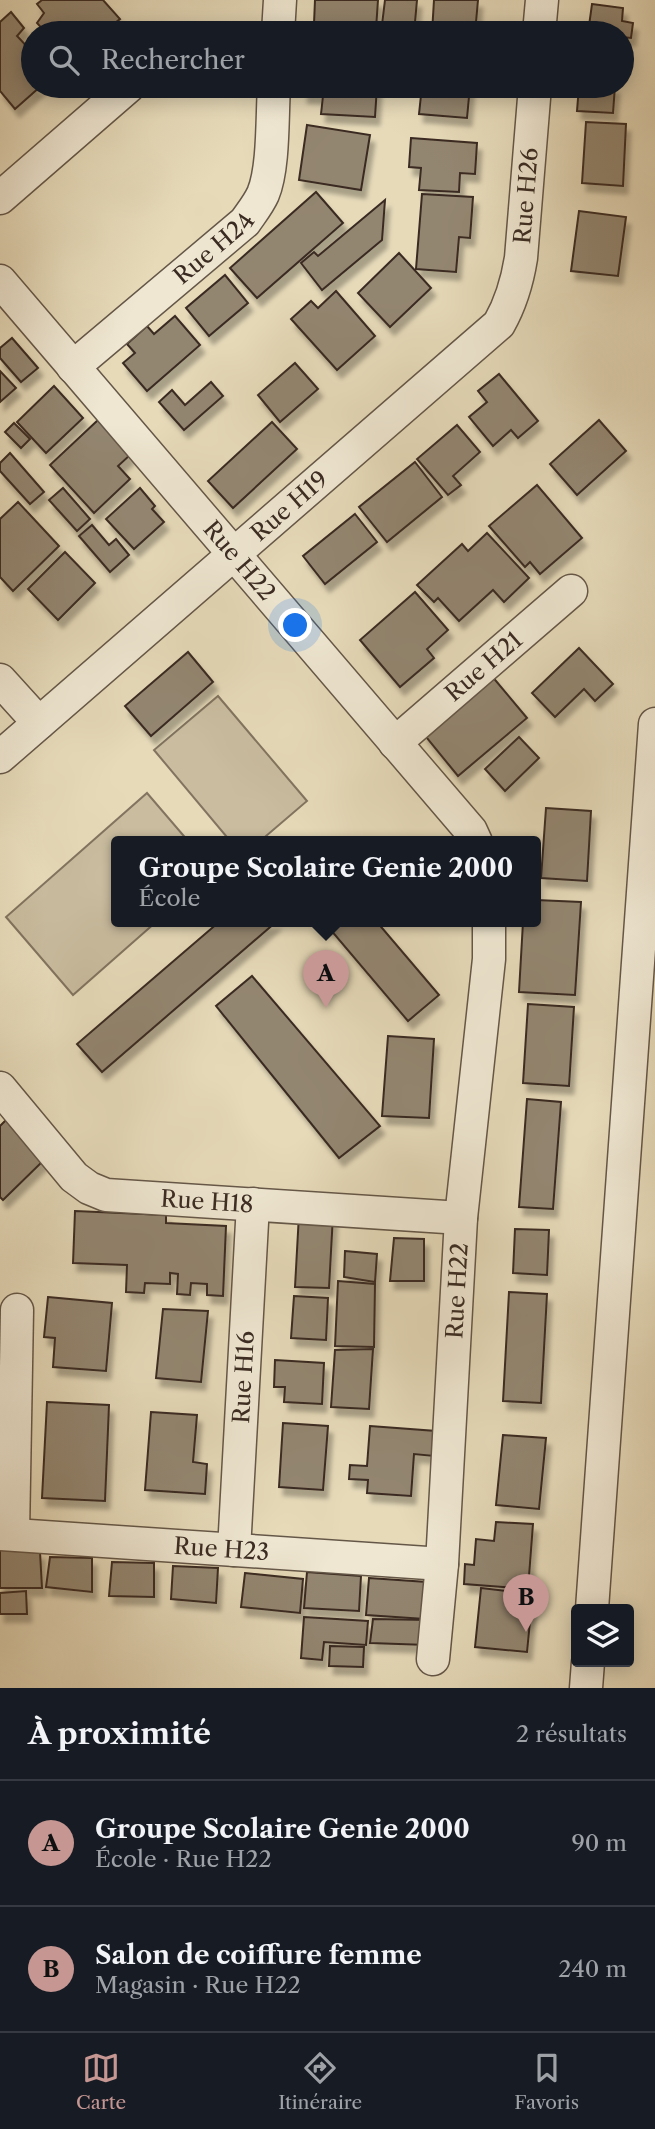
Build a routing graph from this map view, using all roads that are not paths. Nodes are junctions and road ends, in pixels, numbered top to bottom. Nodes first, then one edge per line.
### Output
1 (281, 0) edge
2 (542, 0) edge
3 (279, 21) edge
4 (540, 21) edge
5 (115, 98) edge
6 (273, 98) edge
7 (534, 98) edge
8 (0, 198) edge
9 (5, 296) edge
10 (510, 305) joint
11 (73, 367) junction
12 (234, 555) junction
13 (571, 591) dead end
14 (0, 680) edge
15 (39, 723) junction
16 (655, 724) edge
17 (395, 743) junction
18 (0, 757) edge
19 (652, 789) edge
20 (473, 836) edge
21 (489, 927) edge
22 (0, 1088) edge
23 (642, 1091) edge
24 (253, 1204) junction
25 (461, 1218) junction
26 (17, 1310) dead end
27 (6, 1534) edge
28 (234, 1550) junction
29 (442, 1564) junction
30 (592, 1604) edge
31 (433, 1659) dead end
32 (588, 1667) edge
33 (586, 1688) edge

1 - 3 street
2 - 4 street
5 - 8 street
6 - 11 street, Rue H24
7 - 10 street, Rue H26
9 - 11 street, Rue H22
10 - 12 street, Rue H19
11 - 12 street, Rue H22
12 - 15 street, Rue H19
12 - 17 street, Rue H22
13 - 17 street, Rue H21
14 - 15 street
15 - 18 street, Rue H19
16 - 19 street
17 - 20 street, Rue H22
19 - 23 street
21 - 25 street, Rue H22
22 - 24 street, Rue H18
23 - 30 street
24 - 25 street, Rue H18
24 - 28 street, Rue H16
25 - 29 street, Rue H22
26 - 27 street
27 - 28 street, Rue H23
28 - 29 street, Rue H23
29 - 31 street, Rue H22
32 - 33 street

